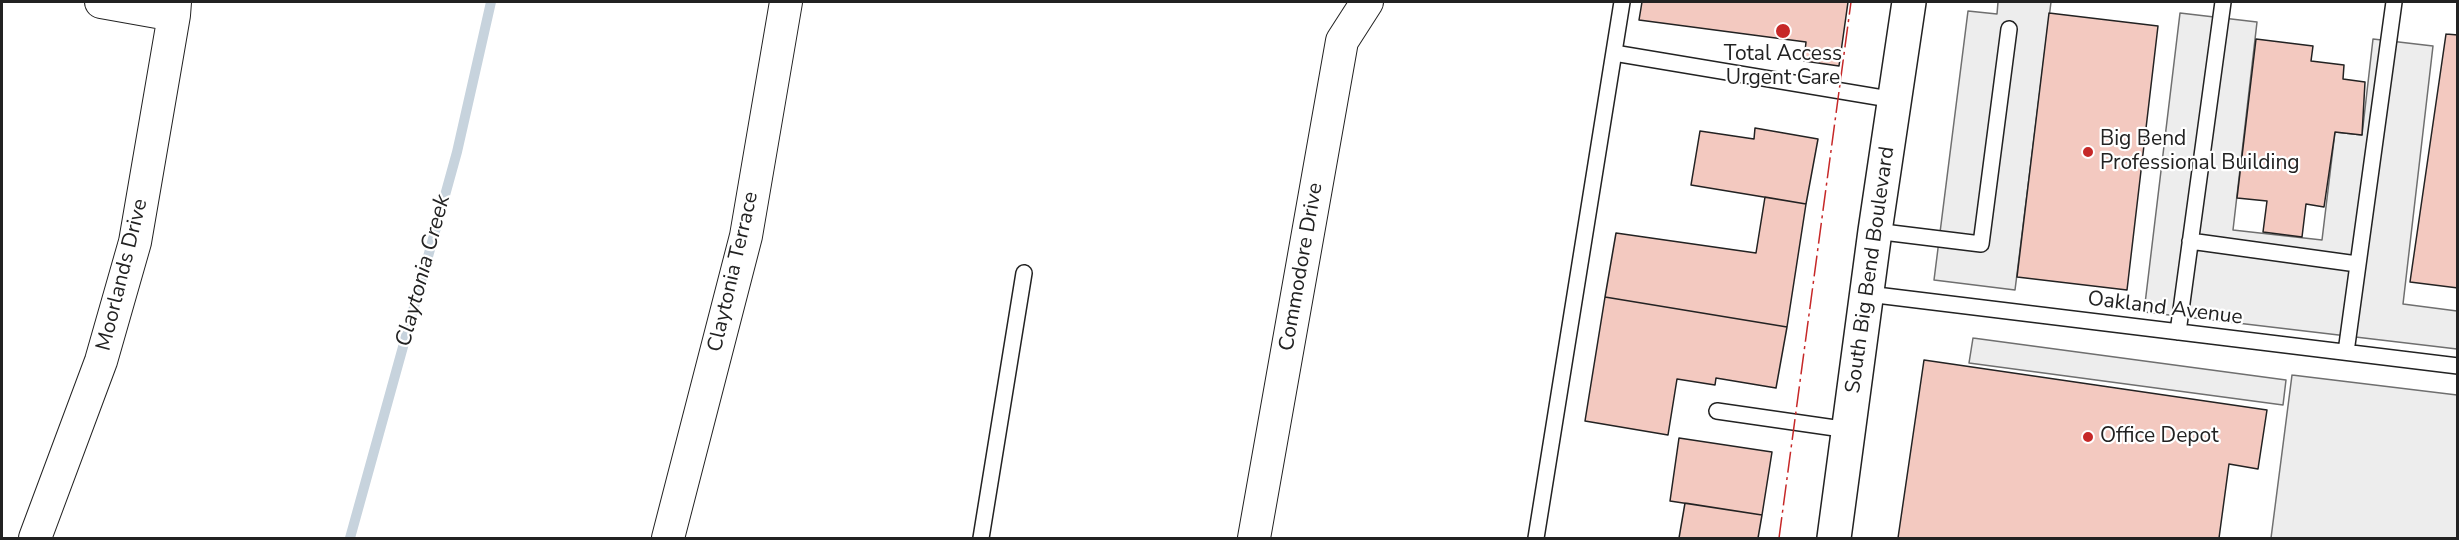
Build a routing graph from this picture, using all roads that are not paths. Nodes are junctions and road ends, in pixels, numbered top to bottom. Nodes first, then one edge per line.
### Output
1 (101, 2) edge
2 (786, 2) edge
3 (1367, 2) edge
4 (1622, 2) edge
5 (1909, 2) edge
6 (2223, 2) edge
7 (2394, 2) edge
8 (175, 8) edge
9 (2009, 29) dead end
10 (1614, 53) junction
11 (1895, 100) junction
12 (1875, 231) junction
13 (2190, 241) junction
14 (2357, 264) junction
15 (1024, 273) dead end
16 (1868, 294) junction
17 (2178, 332) junction
18 (2346, 352) junction
19 (2457, 366) edge
20 (1717, 411) dead end
21 (1850, 430) junction
22 (35, 538) edge
23 (668, 538) edge
24 (981, 538) edge
25 (1254, 538) edge
26 (1536, 538) edge
27 (1834, 538) edge

1 - 8 street
2 - 23 street, Claytonia Terrace
3 - 25 street, Commodore Drive
4 - 10 lane
5 - 11 main road, South Big Bend Boulevard
6 - 13 lane
7 - 14 lane
8 - 22 street, Moorlands Drive
9 - 12 lane
10 - 11 lane
10 - 26 lane
11 - 12 main road, South Big Bend Boulevard
12 - 16 main road, South Big Bend Boulevard
13 - 14 lane
13 - 17 lane
14 - 18 lane
15 - 24 lane
16 - 17 lane, Oakland Avenue
16 - 21 main road, South Big Bend Boulevard
17 - 18 lane, Oakland Avenue
18 - 19 lane, Oakland Avenue
20 - 21 lane
21 - 27 main road, South Big Bend Boulevard

